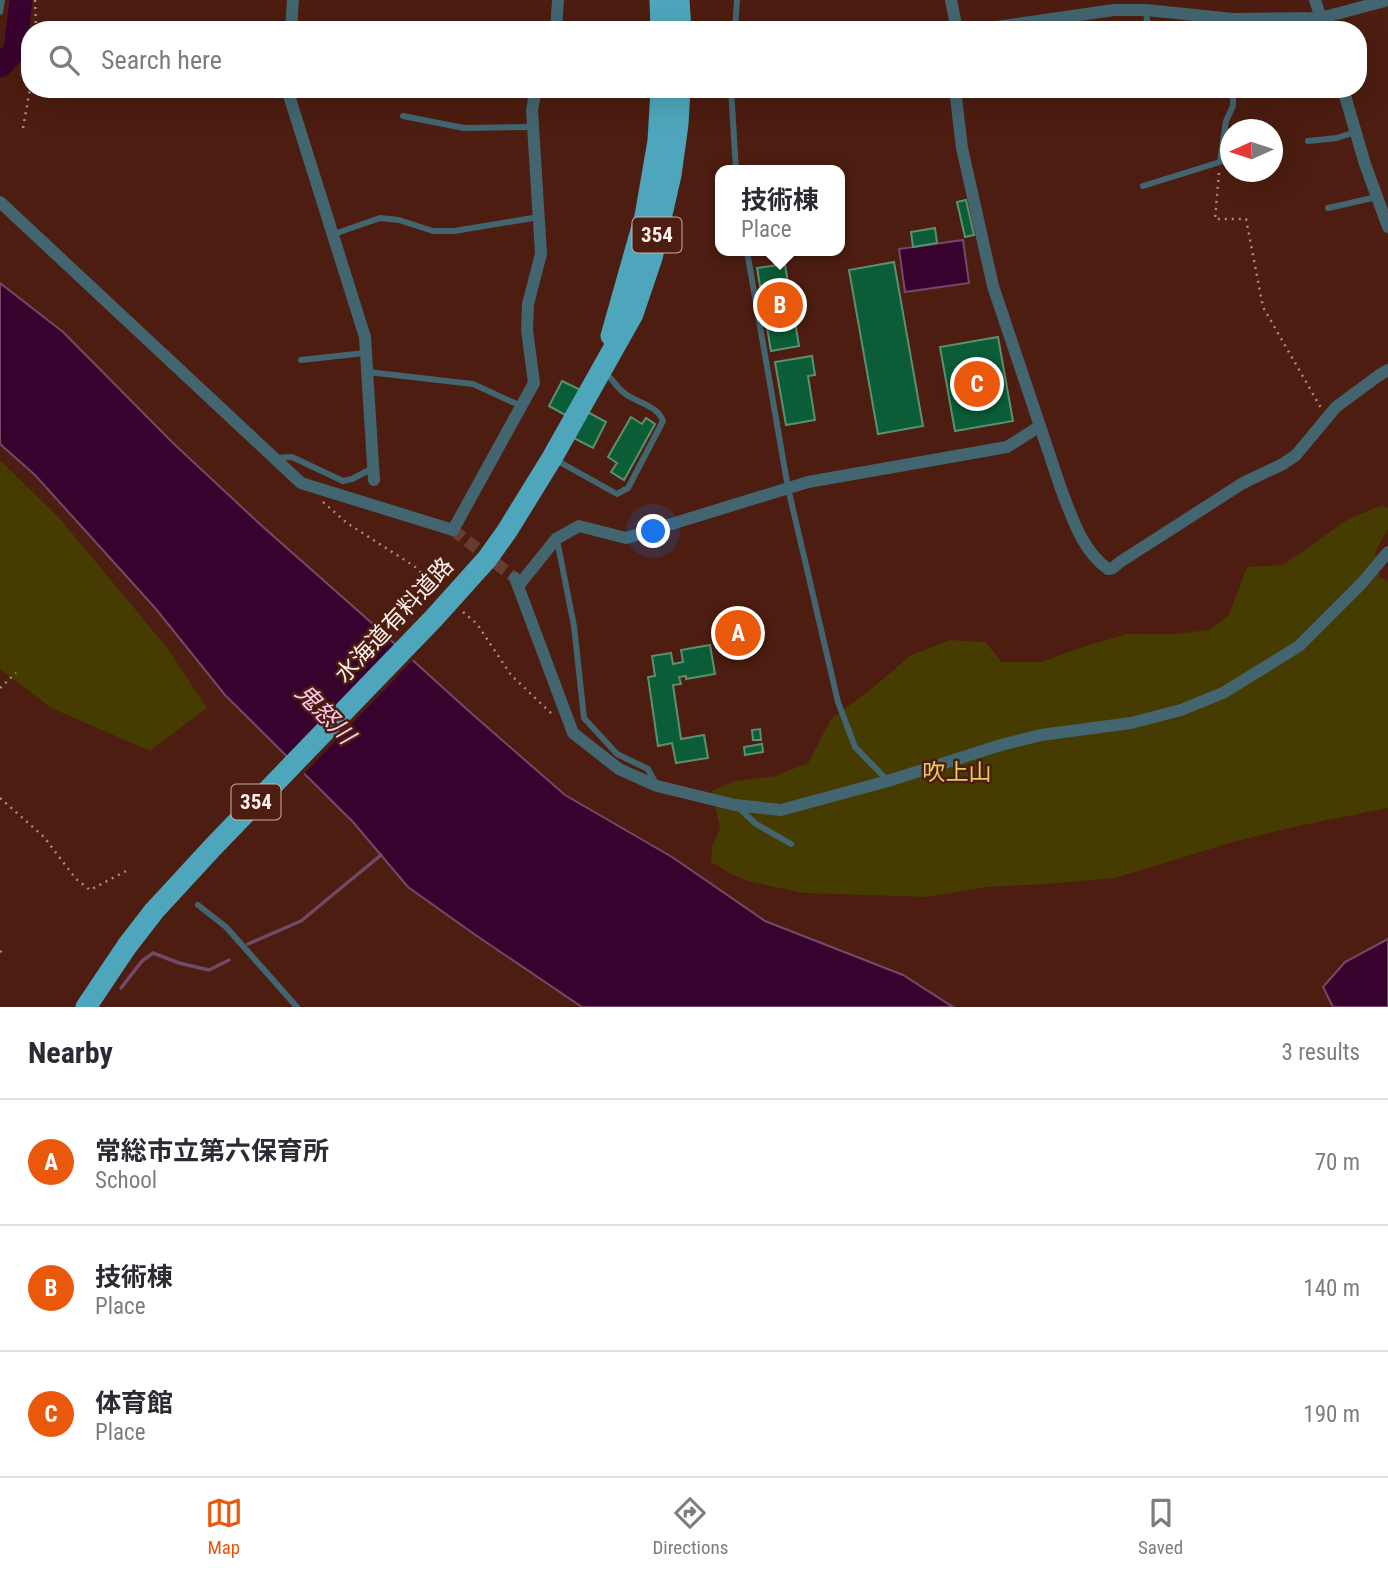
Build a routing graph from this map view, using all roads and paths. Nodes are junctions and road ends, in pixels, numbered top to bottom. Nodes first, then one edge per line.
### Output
1 (2, 0) edge
2 (35, 0) edge
3 (293, 0) edge
4 (558, 0) edge
5 (660, 0) edge
6 (679, 0) edge
7 (737, 0) edge
8 (951, 0) edge
9 (1315, 0) edge
10 (1388, 0) edge
11 (1146, 10) junction
12 (0, 12) edge
13 (36, 21) edge
14 (292, 21) edge
15 (557, 21) edge
16 (661, 21) edge
17 (680, 21) edge
18 (736, 21) edge
19 (955, 21) edge
20 (1037, 21) edge
21 (1147, 21) edge
22 (1214, 21) edge
23 (1322, 21) edge
24 (1331, 21) edge
25 (28, 98) edge
26 (291, 98) edge
27 (534, 98) edge
28 (660, 98) edge
29 (684, 98) edge
30 (732, 98) edge
31 (956, 98) edge
32 (1233, 98) edge
33 (1346, 98) edge
34 (403, 116) dead end
35 (1227, 119) edge
36 (533, 127) junction
37 (23, 128) dead end
38 (1355, 132) junction
39 (1308, 141) dead end
40 (1220, 163) joint
41 (737, 165) edge
42 (1143, 186) dead end
43 (1378, 197) junction
44 (0, 202) edge
45 (1328, 208) dead end
46 (538, 216) junction
47 (1388, 227) edge
48 (334, 234) junction
49 (748, 256) edge
50 (366, 353) junction
51 (301, 360) dead end
52 (1388, 370) edge
53 (368, 372) junction
54 (601, 372) junction
55 (521, 406) junction
56 (1327, 418) junction
57 (1040, 426) junction
58 (273, 458) junction
59 (552, 458) junction
60 (374, 474) joint
61 (301, 483) junction
62 (788, 488) junction
63 (556, 539) junction
64 (1388, 552) edge
65 (430, 581) dead end
66 (458, 608) dead end
67 (16, 673) dead end
68 (0, 688) edge
69 (573, 733) junction
70 (888, 781) junction
71 (657, 786) junction
72 (0, 798) edge
73 (735, 805) junction
74 (791, 844) dead end
75 (126, 870) dead end
76 (198, 905) dead end
77 (0, 951) edge
78 (5, 954) dead end
79 (89, 1002) edge
80 (297, 1007) edge

1 - 12 lane
2 - 13 path
3 - 14 street
4 - 15 street
5 - 16 highway
6 - 17 highway
7 - 18 lane
8 - 19 street
9 - 23 street
10 - 24 street
11 - 20 street
11 - 21 lane
11 - 22 street
25 - 37 path
26 - 48 street
27 - 36 street
28 - 54 highway, 水海道有料道路 / 354
29 - 54 highway, 水海道有料道路 / 354
30 - 41 lane
31 - 57 street
32 - 35 lane
33 - 38 street
34 - 36 lane
36 - 46 street
38 - 39 lane
38 - 43 street
40 - 42 lane
40 - 56 path
43 - 45 lane
43 - 47 street
44 - 58 street
46 - 48 lane
46 - 55 street
48 - 50 street
49 - 62 lane
50 - 51 lane
50 - 53 street
52 - 56 street
53 - 55 lane
53 - 60 street
54 - 59 highway, 水海道有料道路 / 354
54 - 59 lane
55 - 61 street
56 - 57 street
57 - 62 street
58 - 60 lane
58 - 61 street
59 - 79 highway, 水海道有料道路 / 354
61 - 65 path
62 - 63 street
62 - 70 lane
63 - 69 street
63 - 71 lane
64 - 70 street
66 - 69 path
67 - 68 path
69 - 71 street
70 - 73 street
71 - 73 street
72 - 75 path
73 - 74 lane
76 - 80 lane
77 - 78 path

